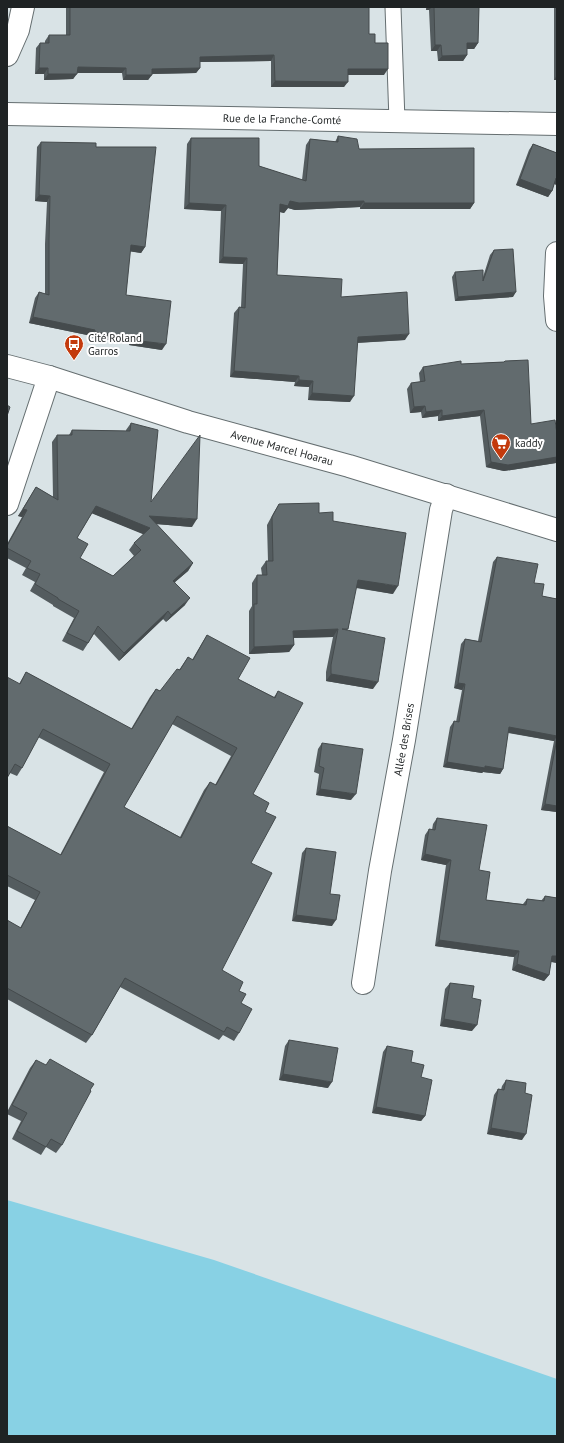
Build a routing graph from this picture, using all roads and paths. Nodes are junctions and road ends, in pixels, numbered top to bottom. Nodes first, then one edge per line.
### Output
1 (23, 7) edge
2 (393, 7) edge
3 (7, 55) edge
4 (7, 114) edge
5 (396, 121) junction
6 (557, 124) edge
7 (557, 253) edge
8 (557, 320) edge
9 (7, 366) edge
10 (49, 377) junction
11 (446, 495) junction
12 (7, 504) edge
13 (557, 530) edge
14 (363, 983) dead end

1 - 3 street
2 - 5 lane
4 - 5 street, Rue de la Franche-Comté
5 - 6 street, Rue de la Franche-Comté
7 - 8 street
9 - 10 street, Avenue Marcel Hoarau
10 - 11 street, Avenue Marcel Hoarau
10 - 12 street
11 - 13 street, Avenue Marcel Hoarau
11 - 14 street, Allée des Brises

